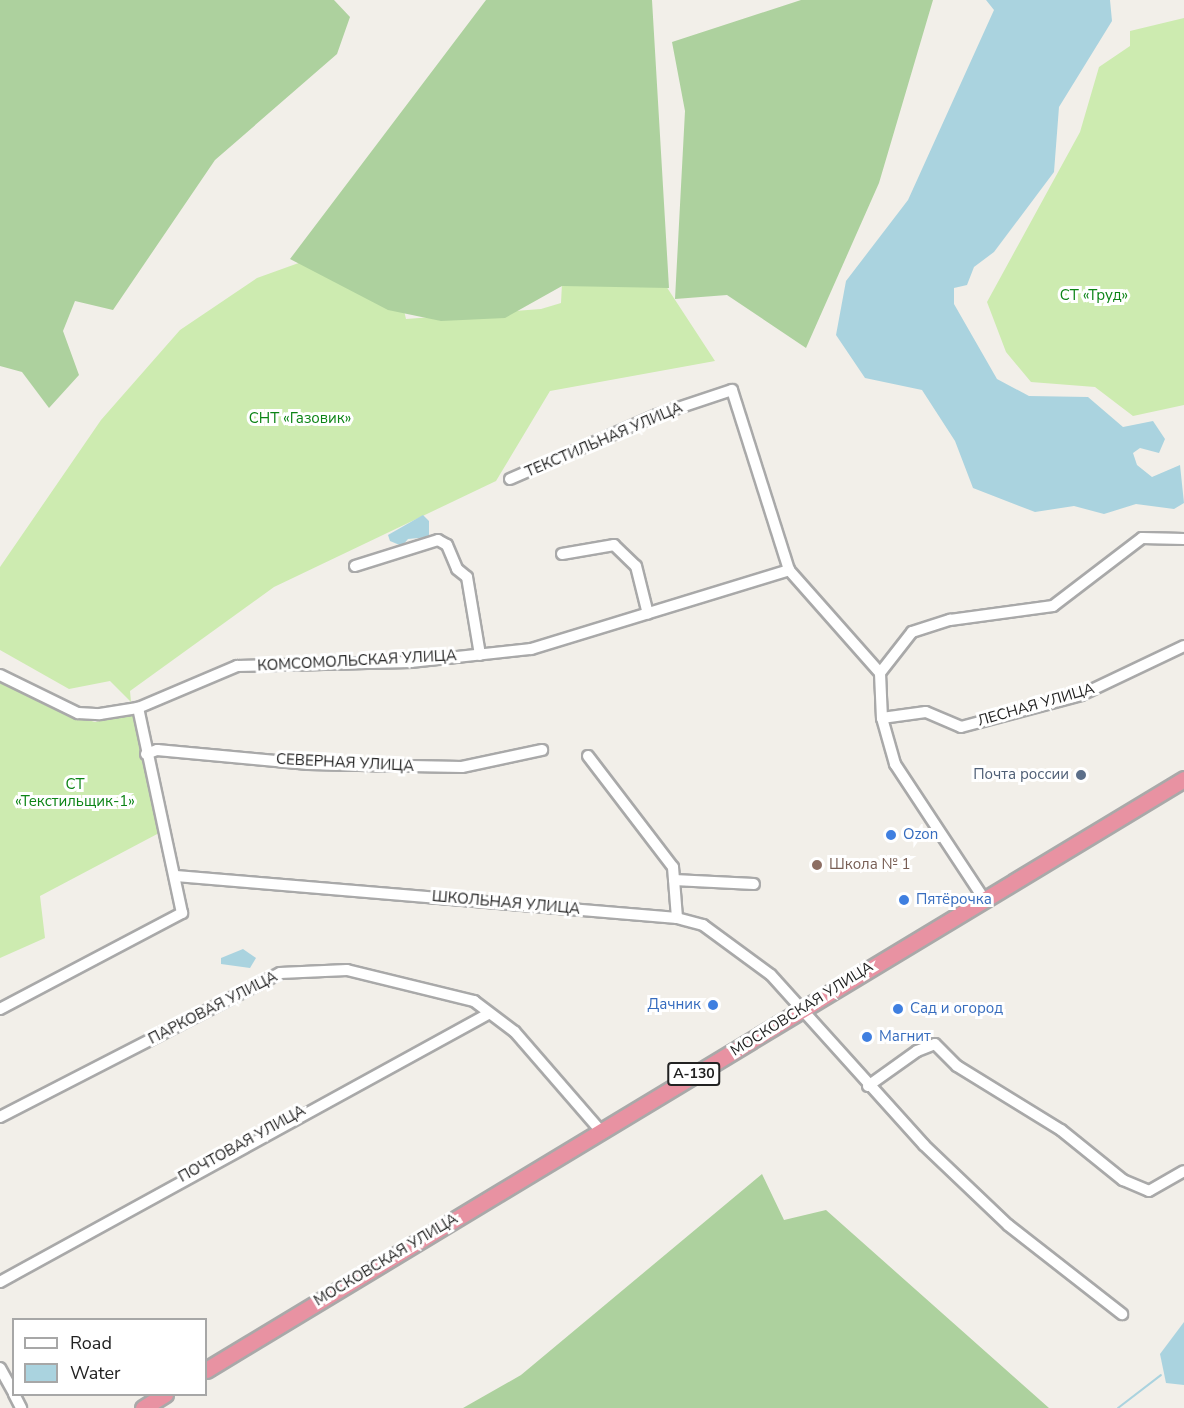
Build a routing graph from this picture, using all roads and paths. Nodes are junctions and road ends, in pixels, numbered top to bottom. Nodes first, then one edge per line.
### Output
1 (510, 478) dead end
2 (1184, 539) edge
3 (562, 554) dead end
4 (355, 566) dead end
5 (789, 570) junction
6 (648, 614) junction
7 (1184, 646) edge
8 (480, 655) junction
9 (880, 673) junction
10 (0, 675) edge
11 (138, 708) junction
12 (882, 718) junction
13 (542, 750) dead end
14 (146, 754) junction
15 (588, 756) dead end
16 (1184, 779) edge
17 (176, 876) junction
18 (674, 880) junction
19 (754, 884) dead end
20 (984, 899) junction
21 (677, 918) junction
22 (0, 1009) edge
23 (804, 1009) junction
24 (488, 1014) junction
25 (868, 1086) junction
26 (0, 1117) edge
27 (600, 1130) junction
28 (1184, 1171) edge
29 (0, 1282) edge
30 (1122, 1314) dead end
31 (0, 1368) edge
32 (207, 1369) edge
33 (12, 1390) edge
34 (163, 1396) edge
35 (143, 1408) edge

1 - 5 street, ТЕКСТИЛЬНАЯ УЛИЦА
2 - 9 street
3 - 6 street
4 - 8 street
5 - 6 street, КОМСОМОЛЬСКАЯ УЛИЦА
5 - 9 street
6 - 8 street, КОМСОМОЛЬСКАЯ УЛИЦА
7 - 12 street, ЛЕСНАЯ УЛИЦА
8 - 11 street, КОМСОМОЛЬСКАЯ УЛИЦА
9 - 12 street
10 - 11 street, КОМСОМОЛЬСКАЯ УЛИЦА
11 - 14 street
12 - 20 street
13 - 14 street, СЕВЕРНАЯ УЛИЦА
14 - 17 street
15 - 18 street
16 - 20 highway, МОСКОВСКАЯ УЛИЦА / А-130
17 - 21 street, ШКОЛЬНАЯ УЛИЦА
17 - 22 street
18 - 19 street
18 - 21 street
20 - 23 highway, МОСКОВСКАЯ УЛИЦА / А-130
21 - 23 street, ШКОЛЬНАЯ УЛИЦА
23 - 25 street, ШКОЛЬНАЯ УЛИЦА
23 - 27 highway, МОСКОВСКАЯ УЛИЦА / А-130
24 - 26 street, ПАРКОВАЯ УЛИЦА
24 - 27 street, ПАРКОВАЯ УЛИЦА
24 - 29 street, ПОЧТОВАЯ УЛИЦА
25 - 28 street
25 - 30 street, ШКОЛЬНАЯ УЛИЦА
27 - 32 highway, МОСКОВСКАЯ УЛИЦА / А-130
31 - 33 street
34 - 35 highway

